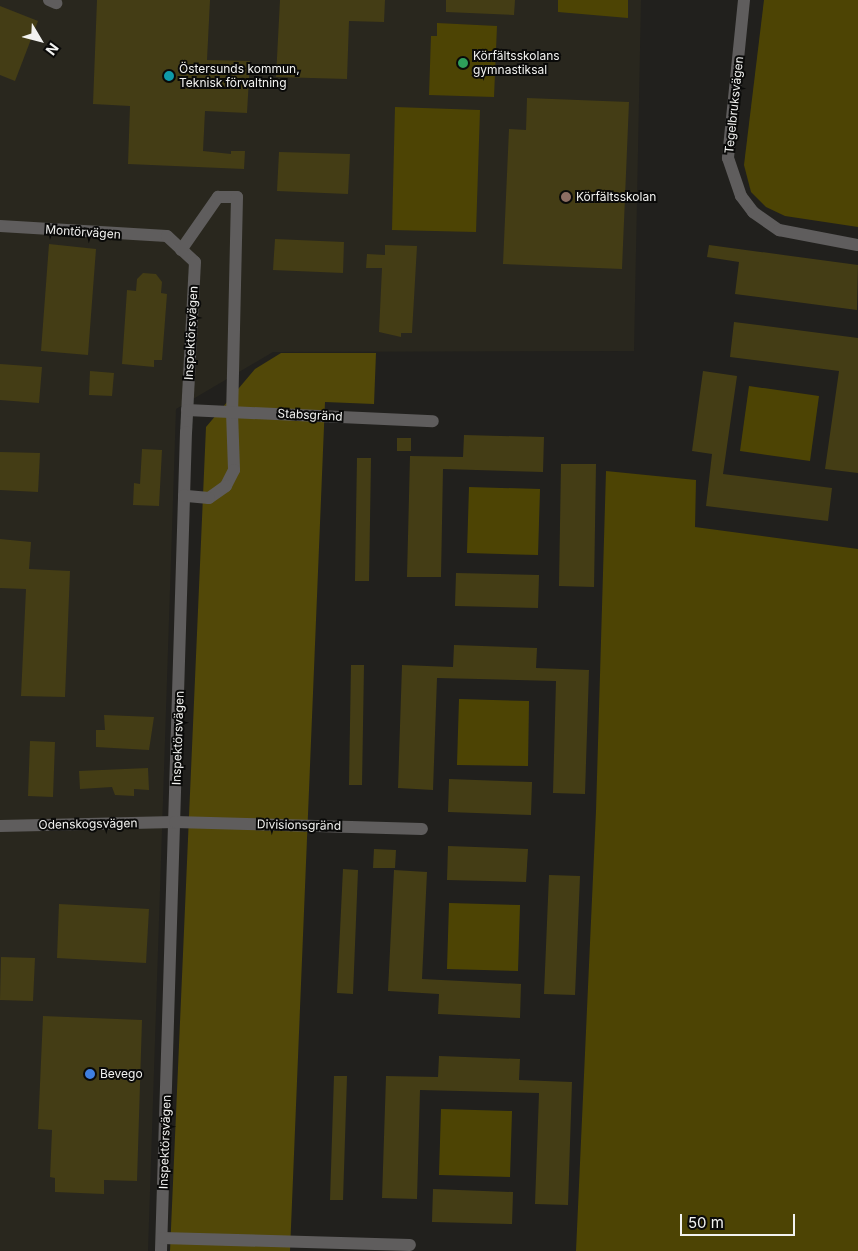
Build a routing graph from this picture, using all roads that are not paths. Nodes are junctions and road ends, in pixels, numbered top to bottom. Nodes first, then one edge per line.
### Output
1 (744, 0) edge
2 (0, 226) edge
3 (167, 236) joint
4 (858, 245) edge
5 (181, 250) junction
6 (187, 410) junction
7 (232, 412) junction
8 (433, 421) dead end
9 (184, 496) junction
10 (176, 822) junction
11 (0, 826) edge
12 (422, 829) dead end
13 (162, 1238) junction
14 (410, 1245) dead end
15 (161, 1251) edge

1 - 4 street, Tegelbruksvägen
2 - 3 street, Montörvägen
3 - 5 street, Inspektörsvägen
5 - 6 street, Inspektörsvägen
5 - 7 street
6 - 7 street, Stabsgränd
6 - 9 street, Inspektörsvägen
7 - 8 street, Stabsgränd
7 - 9 street
9 - 10 street, Inspektörsvägen
10 - 11 street, Odenskogsvägen
10 - 12 street, Divisionsgränd
10 - 13 street, Inspektörsvägen
13 - 14 street
13 - 15 street, Inspektörsvägen

